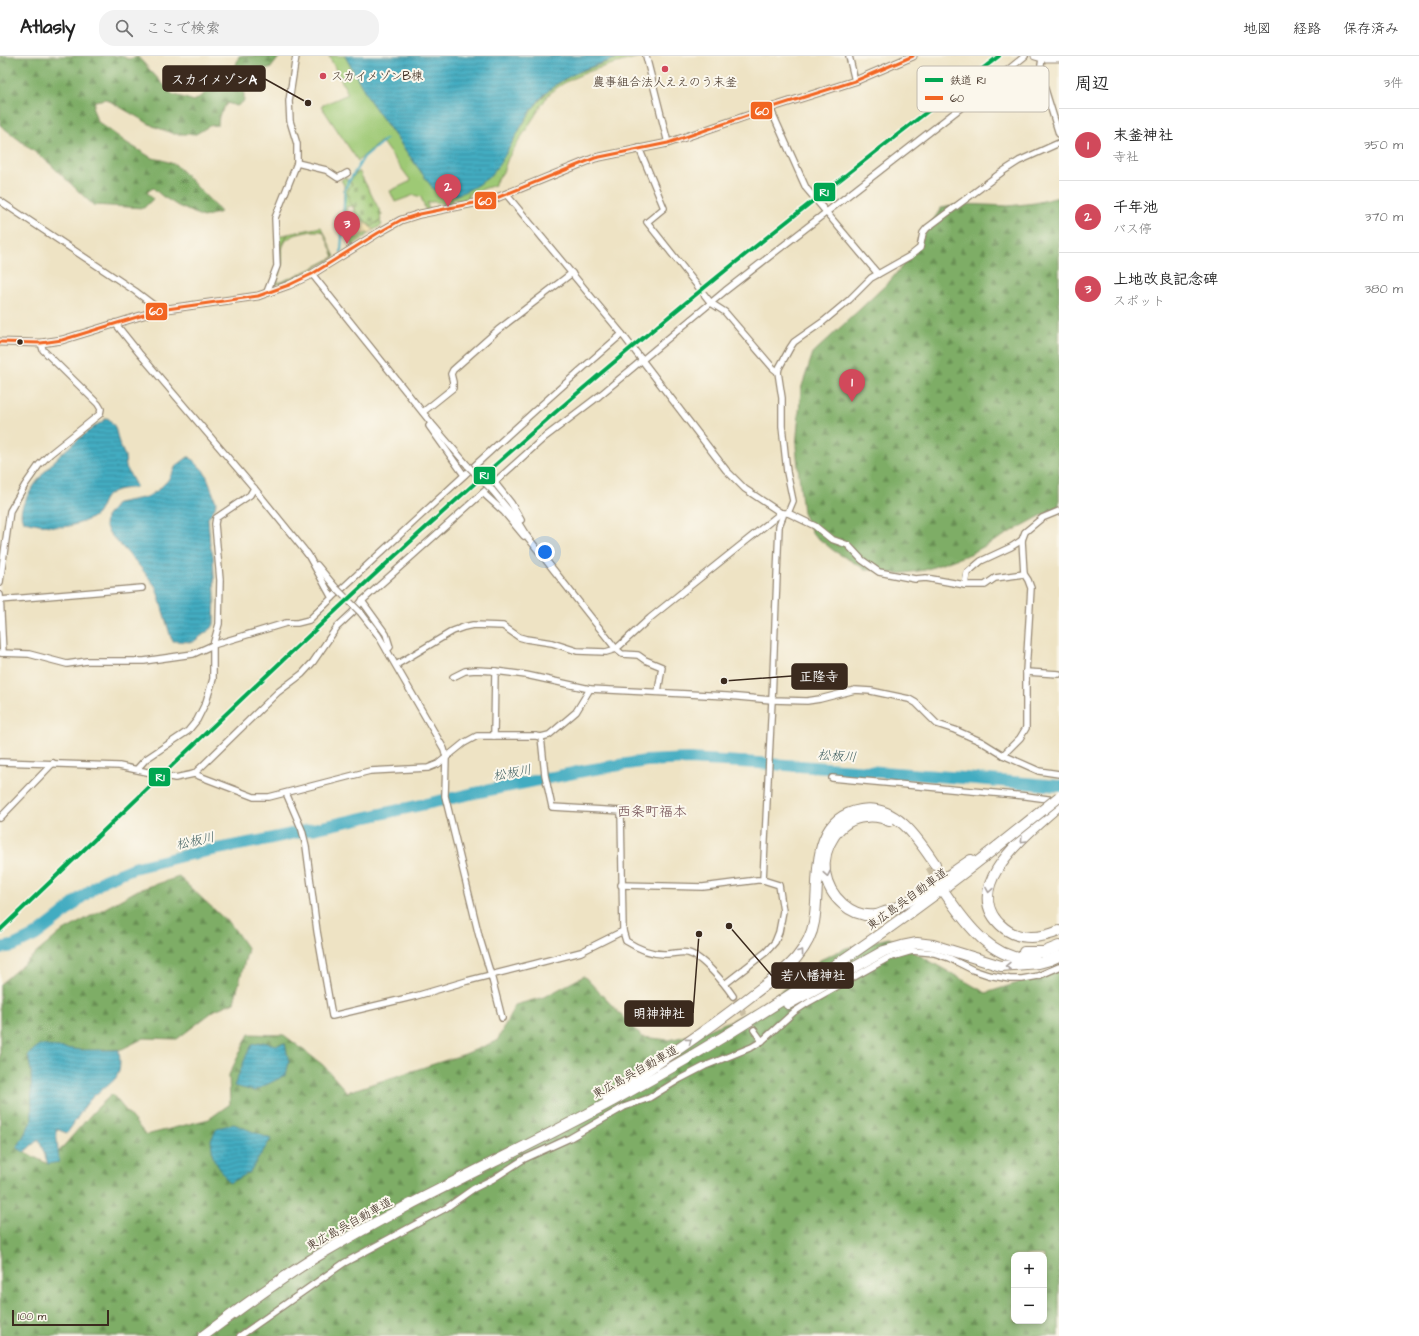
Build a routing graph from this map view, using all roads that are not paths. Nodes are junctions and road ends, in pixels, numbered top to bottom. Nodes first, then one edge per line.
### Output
1 (296, 56) edge
2 (646, 56) edge
3 (849, 56) edge
4 (912, 56) edge
5 (1025, 56) edge
6 (1039, 57) edge
7 (1059, 58) edge
8 (1013, 66) edge
9 (855, 81) junction
10 (1049, 102) edge
11 (770, 108) junction
12 (955, 112) edge
13 (1059, 134) edge
14 (1059, 142) edge
15 (668, 143) junction
16 (639, 148) junction
17 (297, 163) junction
18 (347, 173) dead end
19 (506, 194) junction
20 (0, 201) edge
21 (824, 212) junction
22 (572, 273) junction
23 (312, 274) junction
24 (878, 274) junction
25 (267, 292) junction
26 (710, 302) junction
27 (160, 310) junction
28 (116, 323) junction
29 (623, 334) junction
30 (0, 342) edge
31 (41, 343) junction
32 (640, 358) junction
33 (778, 372) junction
34 (423, 412) junction
35 (432, 424) junction
36 (464, 475) junction
37 (495, 483) junction
38 (254, 488) junction
39 (483, 493) junction
40 (1059, 511) edge
41 (781, 513) junction
42 (788, 513) junction
43 (526, 535) junction
44 (1022, 540) junction
45 (307, 554) junction
46 (1024, 574) junction
47 (0, 582) edge
48 (964, 585) junction
49 (142, 588) dead end
50 (0, 595) edge
51 (332, 598) junction
52 (0, 600) edge
53 (362, 601) junction
54 (213, 645) junction
55 (616, 649) junction
56 (387, 650) junction
57 (2, 653) edge
58 (396, 665) junction
59 (495, 671) junction
60 (1026, 672) junction
61 (1059, 674) edge
62 (454, 677) dead end
63 (590, 689) junction
64 (658, 692) junction
65 (772, 700) junction
66 (494, 736) junction
67 (541, 737) junction
68 (1003, 755) junction
69 (446, 757) junction
70 (0, 762) edge
71 (54, 763) junction
72 (438, 764) junction
73 (137, 769) junction
74 (445, 769) junction
75 (194, 774) junction
76 (1059, 774) edge
77 (832, 778) dead end
78 (286, 793) junction
79 (1059, 799) edge
80 (1059, 805) edge
81 (0, 818) edge
82 (997, 844) junction
83 (763, 880) junction
84 (621, 885) junction
85 (623, 931) junction
86 (1059, 931) edge
87 (1059, 946) edge
88 (1059, 956) edge
89 (1059, 967) edge
90 (491, 975) junction
91 (725, 984) junction
92 (733, 996) tunnel mouth
93 (502, 1018) dead end
94 (754, 1030) tunnel mouth
95 (722, 1037) junction
96 (762, 1041) junction
97 (539, 1139) junction
98 (203, 1336) edge
99 (240, 1336) edge

1 - 17 street
2 - 15 street
3 - 9 street
4 - 9 street
5 - 8 street
6 - 7 street
9 - 11 street
10 - 13 street
11 - 15 street
11 - 21 street
12 - 21 street
14 - 24 street
15 - 16 street
16 - 19 street
16 - 26 street
17 - 18 street
17 - 25 street
19 - 22 street
19 - 23 street
20 - 27 street
21 - 24 street
21 - 26 street
22 - 29 street
22 - 34 street
23 - 25 street
23 - 34 street
24 - 33 street
25 - 27 street
26 - 32 street
26 - 33 street
27 - 28 street
28 - 31 street
28 - 38 street
29 - 32 street
29 - 36 street
30 - 31 street
31 - 47 street
32 - 37 street
32 - 41 street
33 - 42 street
34 - 35 street
35 - 36 street
35 - 43 street, bridge
36 - 51 street
37 - 39 street
37 - 43 street
38 - 45 street
38 - 54 street
39 - 43 street
39 - 53 street
40 - 44 street
41 - 42 street
41 - 55 street
41 - 65 street
42 - 48 street
43 - 55 street
44 - 46 street
44 - 48 street
45 - 51 street
45 - 56 street, bridge
46 - 48 street
46 - 60 street
49 - 52 street
50 - 52 street
51 - 54 street
52 - 57 street
53 - 56 street
53 - 75 street
54 - 57 street
54 - 73 street
55 - 58 street
55 - 64 street
56 - 58 street
58 - 69 street
59 - 62 street
59 - 63 street
59 - 66 street
60 - 61 street
60 - 68 street
63 - 64 street
63 - 67 street
64 - 65 street
65 - 68 street
65 - 83 street
66 - 67 street
66 - 69 street
67 - 84 street
68 - 76 street
69 - 72 street
69 - 74 street
70 - 71 street
71 - 73 street
71 - 81 street
72 - 74 street
72 - 78 street
73 - 75 street
74 - 90 street
75 - 78 street
77 - 79 street
78 - 90 street
79 - 82 highway, 東広島呉自動車道, bridge
80 -> 86 highway
82 - 95 highway, 東広島呉自動車道
97 -> 82 highway
83 - 84 street
83 - 91 street
84 - 85 street
85 - 90 street
85 - 91 street
87 - 88 highway
88 -> 95 highway
89 - 96 street
90 - 93 street
91 - 92 street
94 - 96 street
95 - 97 highway, 東広島呉自動車道
96 - 99 street
97 - 98 highway, 東広島呉自動車道

